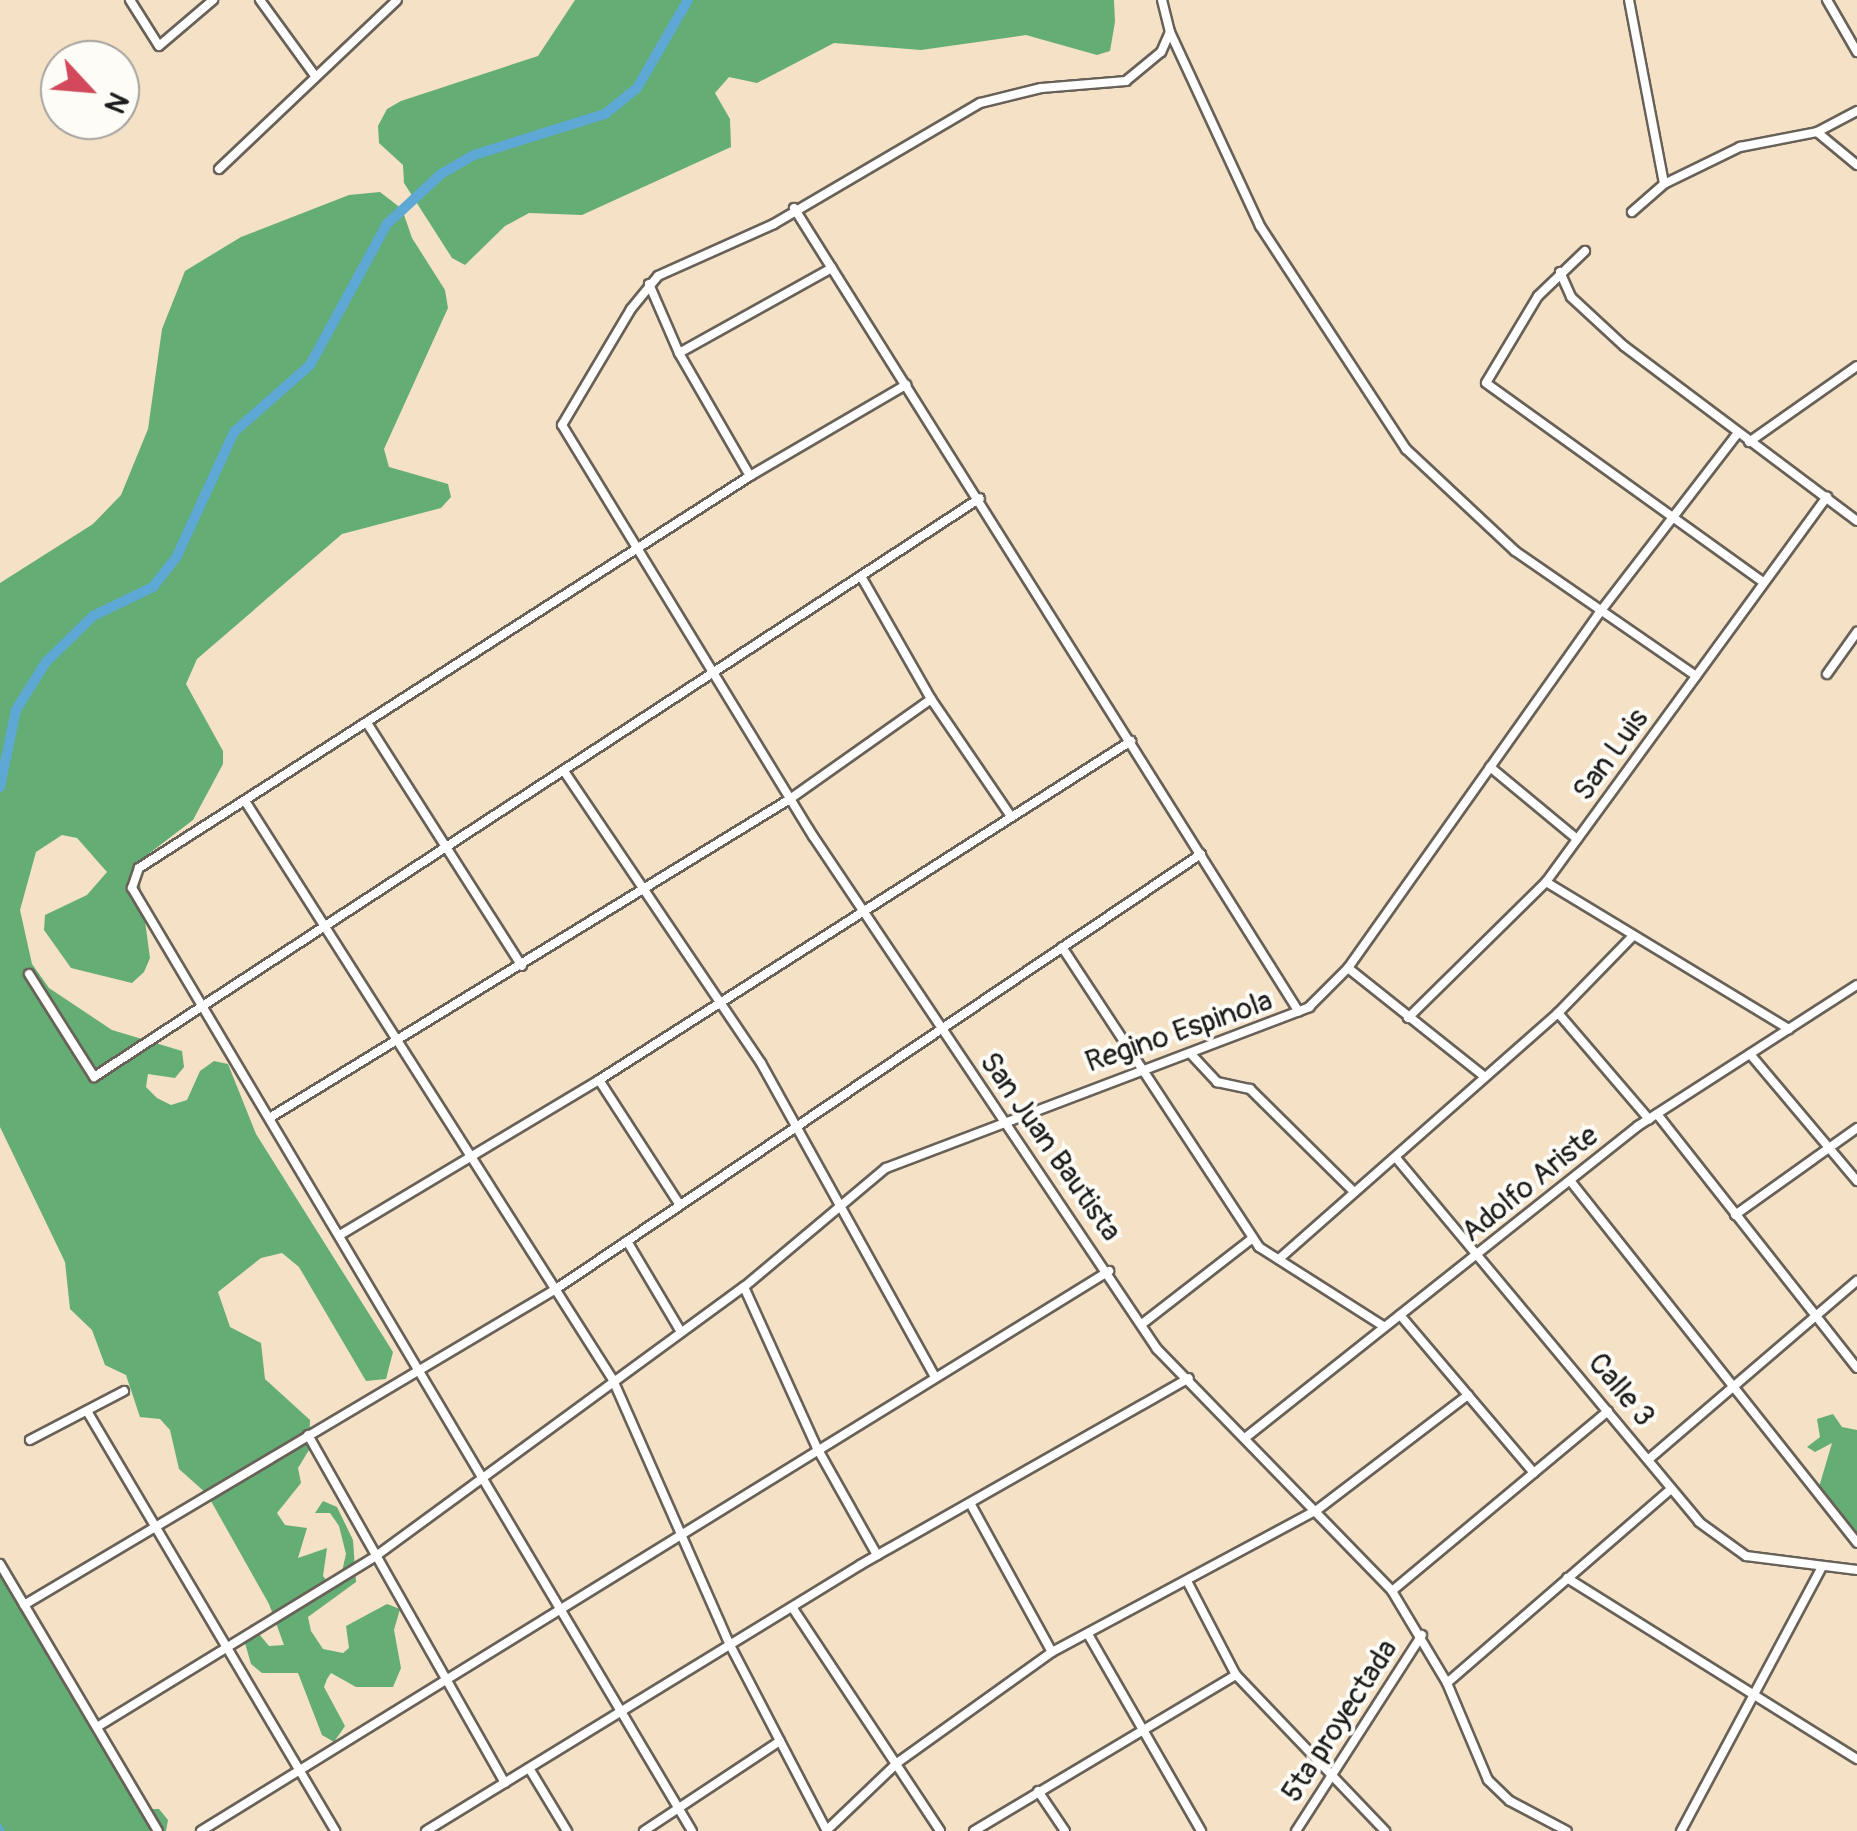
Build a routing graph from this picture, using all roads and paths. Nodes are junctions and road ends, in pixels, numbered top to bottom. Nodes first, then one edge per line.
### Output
1 (130, 0) edge
2 (213, 0) edge
3 (260, 0) edge
4 (397, 0) edge
5 (1162, 0) edge
6 (1628, 0) edge
7 (1827, 0) edge
8 (1170, 32) junction
9 (1857, 52) edge
10 (316, 77) junction
11 (1857, 112) edge
12 (1817, 132) junction
13 (1857, 165) edge
14 (219, 169) dead end
15 (1664, 184) junction
16 (794, 208) junction
17 (1632, 212) dead end
18 (1586, 251) dead end
19 (832, 268) junction
20 (1560, 272) junction
21 (650, 284) junction
22 (680, 354) junction
23 (1857, 366) edge
24 (906, 385) junction
25 (1738, 433) junction
26 (1749, 442) junction
27 (750, 476) junction
28 (980, 498) junction
29 (1826, 498) junction
30 (1673, 517) junction
31 (1857, 522) edge
32 (636, 549) junction
33 (862, 578) junction
34 (1764, 583) junction
35 (1600, 612) junction
36 (1857, 632) edge
37 (1827, 674) dead end
38 (716, 676) junction
39 (1696, 676) junction
40 (931, 698) junction
41 (368, 724) junction
42 (1131, 741) junction
43 (1490, 767) junction
44 (566, 774) junction
45 (790, 798) junction
46 (245, 801) junction
47 (1010, 815) junction
48 (1578, 840) junction
49 (449, 850) junction
50 (1201, 854) junction
51 (1546, 882) junction
52 (646, 888) junction
53 (863, 912) junction
54 (328, 929) junction
55 (1630, 938) junction
56 (1062, 947) junction
57 (522, 966) junction
58 (1348, 968) junction
59 (29, 974) dead end
60 (1857, 985) edge
61 (720, 1002) junction
62 (207, 1004) junction
63 (1298, 1012) junction
64 (1558, 1012) junction
65 (1408, 1018) junction
66 (1789, 1028) junction
67 (943, 1031) junction
68 (400, 1042) junction
69 (1190, 1053) junction
70 (1750, 1054) junction
71 (1138, 1067) junction
72 (1484, 1076) junction
73 (598, 1080) junction
74 (1653, 1116) junction
75 (271, 1117) junction
76 (1004, 1121) junction
77 (798, 1126) junction
78 (1857, 1128) edge
79 (1830, 1148) junction
80 (472, 1156) junction
81 (1397, 1159) junction
82 (1857, 1182) edge
83 (1572, 1183) junction
84 (1354, 1192) junction
85 (842, 1203) junction
86 (680, 1206) junction
87 (1735, 1215) junction
88 (340, 1236) junction
89 (1252, 1238) junction
90 (627, 1241) junction
91 (1481, 1253) junction
92 (1279, 1259) junction
93 (1109, 1271) junction
94 (1857, 1281) edge
95 (744, 1288) junction
96 (556, 1289) junction
97 (1816, 1314) junction
98 (1400, 1316) junction
99 (1142, 1324) junction
100 (1384, 1326) junction
101 (681, 1332) junction
102 (1857, 1368) edge
103 (420, 1372) junction
104 (935, 1377) junction
105 (1190, 1378) junction
106 (612, 1380) junction
107 (1735, 1383) junction
108 (124, 1391) dead end
109 (1468, 1395) junction
110 (88, 1411) junction
111 (1608, 1412) junction
112 (308, 1435) junction
113 (1246, 1438) junction
114 (30, 1440) dead end
115 (817, 1448) junction
116 (1649, 1459) junction
117 (1534, 1473) junction
118 (481, 1476) junction
119 (1671, 1489) junction
120 (970, 1502) junction
121 (1317, 1510) junction
122 (160, 1528) junction
123 (682, 1530) junction
124 (1857, 1543) edge
125 (877, 1555) junction
126 (376, 1556) junction
127 (0, 1564) edge
128 (1822, 1567) junction
129 (1857, 1570) edge
130 (1567, 1578) junction
131 (1186, 1581) junction
132 (1392, 1591) junction
133 (24, 1605) junction
134 (792, 1607) junction
135 (560, 1611) junction
136 (1422, 1635) junction
137 (1089, 1636) junction
138 (730, 1645) junction
139 (228, 1646) junction
140 (1052, 1652) junction
141 (1236, 1675) junction
142 (446, 1678) junction
143 (1447, 1683) junction
144 (1755, 1692) junction
145 (623, 1710) junction
146 (97, 1727) junction
147 (1139, 1732) junction
148 (780, 1741) junction
149 (1857, 1745) edge
150 (1854, 1757) edge
151 (897, 1763) junction
152 (529, 1768) junction
153 (301, 1773) junction
154 (1336, 1777) junction
155 (504, 1783) junction
156 (1038, 1790) junction
157 (680, 1810) junction
158 (1553, 1828) edge
159 (827, 1830) edge
160 (158, 1831) edge
161 (202, 1831) edge
162 (336, 1831) edge
163 (426, 1831) edge
164 (567, 1831) edge
165 (644, 1831) edge
166 (692, 1831) edge
167 (940, 1831) edge
168 (974, 1831) edge
169 (1064, 1831) edge
170 (1202, 1831) edge
171 (1296, 1831) edge
172 (1385, 1831) edge
173 (1567, 1831) edge
174 (1681, 1831) edge

1 - 2 street
3 - 10 street
4 - 10 street
5 - 8 street
6 - 15 street
7 - 9 street
8 - 16 street
8 - 35 street
10 - 14 street
11 - 12 street
12 - 13 street
12 - 15 street
15 - 17 street
16 - 19 street
16 - 21 street
18 - 20 street
19 - 22 street
19 - 24 street
20 - 25 street
20 - 30 street
21 - 22 street
21 - 32 street, San Juan Bautista
22 - 27 street
23 - 26 street
24 - 27 street
24 - 28 street
25 - 26 street
25 - 30 street, Regino Espinola
26 - 29 street
27 - 32 street
28 - 33 street
28 - 42 street
29 - 31 street
29 - 34 street, San Luis
30 - 34 street
30 - 35 street, Regino Espinola
32 - 38 street, San Juan Bautista
32 - 41 street
33 - 38 street
33 - 40 street
34 - 39 street, San Luis
35 - 39 street
35 - 43 street, Regino Espinola
36 - 37 street
38 - 44 street
38 - 45 street, San Juan Bautista
39 - 48 street, San Luis
40 - 45 street
40 - 47 street
41 - 46 street
41 - 49 street
42 - 47 street
42 - 50 street
43 - 48 street
43 - 58 street, Regino Espinola
44 - 49 street
44 - 52 street
45 - 52 street
45 - 53 street, San Juan Bautista
46 - 54 street
46 - 62 street
47 - 53 street
48 - 51 street, San Luis
49 - 54 street
49 - 57 street
50 - 56 street
50 - 63 street
51 - 55 street
51 - 65 street, San Luis
52 - 57 street
52 - 61 street
53 - 61 street
53 - 67 street, San Juan Bautista
54 - 62 street
54 - 68 street
55 - 64 street
55 - 66 street
56 - 67 street
56 - 71 street
57 - 68 street
58 - 63 street, Regino Espinola
58 - 65 street
59 - 62 street
60 - 66 street, Adolfo Ariste
61 - 73 street
61 - 77 street
62 - 75 street
63 - 69 street, Regino Espinola
64 - 72 street
64 - 74 street
65 - 72 street
66 - 70 street, Adolfo Ariste
67 - 76 street, San Juan Bautista
67 - 77 street
68 - 75 street
68 - 80 street
69 - 71 street, Regino Espinola
69 - 84 street
70 - 74 street, Adolfo Ariste
70 - 79 street
71 - 76 street, Regino Espinola
71 - 89 street
72 - 81 street
73 - 80 street
73 - 86 street
74 - 83 street, Adolfo Ariste
74 - 87 street
75 - 88 street
76 - 85 street, Regino Espinola
76 - 93 street, San Juan Bautista
77 - 85 street
77 - 86 street
78 - 79 street
79 - 82 street
79 - 87 street
80 - 88 street
80 - 96 street
81 - 84 street
81 - 91 street, Calle 3
83 - 91 street, Adolfo Ariste
83 - 107 street
84 - 92 street
85 - 95 street, Regino Espinola
85 - 104 street
86 - 90 street
87 - 97 street
88 - 103 street
89 - 92 street
89 - 99 street
90 - 96 street
90 - 101 street
91 - 98 street, Adolfo Ariste
91 - 111 street, Calle 3
92 - 100 street
93 - 99 street, San Juan Bautista
93 - 104 street
94 - 97 street
95 - 101 street, Regino Espinola
95 - 115 street
96 - 103 street
96 - 106 street
97 - 102 street
97 - 107 street
98 - 100 street, Adolfo Ariste
98 - 109 street
99 - 105 street, San Juan Bautista
100 - 113 street, Adolfo Ariste
101 - 106 street, Regino Espinola
103 - 112 street
103 - 118 street
104 - 115 street
105 - 113 street, San Juan Bautista
105 - 120 street
106 - 118 street, Regino Espinola
106 - 123 street
107 - 116 street
107 - 124 street
108 - 110 street
109 - 117 street
109 - 121 street
110 - 114 street
110 - 122 street
111 - 116 street, Calle 3
111 - 117 street
112 - 122 street
112 - 126 street
113 - 121 street, San Juan Bautista
115 - 123 street
115 - 125 street
116 - 119 street, Calle 3
117 - 132 street
118 - 126 street, Regino Espinola
118 - 135 street
119 - 128 street, Calle 3
119 - 130 street
120 - 125 street
120 - 140 street
121 - 131 street
121 - 132 street, San Juan Bautista
122 - 133 street
122 - 139 street
123 - 135 street
123 - 138 street
125 - 134 street
126 - 139 street, Regino Espinola
126 - 142 street
127 - 133 street
128 - 129 street, Calle 3
128 - 144 street
130 - 143 street
130 - 144 street
131 - 137 street
131 - 141 street
132 - 136 street, San Juan Bautista
133 - 146 street
134 - 138 street
134 - 151 street
135 - 142 street
135 - 145 street
136 - 143 street, San Juan Bautista
136 - 154 street, 5ta proyectada
137 - 140 street
137 - 147 street
138 - 145 street
138 - 148 street
139 - 146 street, Regino Espinola
139 - 153 street
140 - 151 street
141 - 147 street
141 - 154 street
142 - 153 street
142 - 155 street
143 - 158 street, San Juan Bautista
144 - 150 street
144 - 174 street
145 - 152 street
145 - 157 street
146 - 160 street
147 - 156 street
147 - 170 street
148 - 157 street
148 - 159 street
149 - 150 street
151 - 159 street
151 - 167 street
152 - 155 street
152 - 164 street
153 - 161 street
153 - 162 street
154 - 171 street, 5ta proyectada
154 - 172 street
155 - 163 street
156 - 168 street
156 - 169 street
157 - 165 street
157 - 166 street
158 - 173 street, San Juan Bautista

